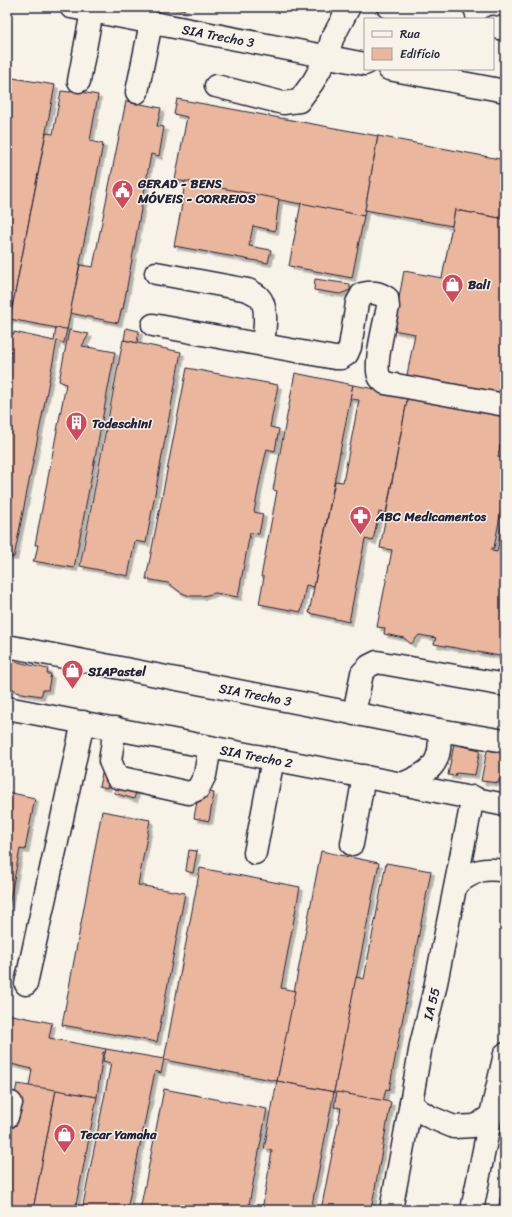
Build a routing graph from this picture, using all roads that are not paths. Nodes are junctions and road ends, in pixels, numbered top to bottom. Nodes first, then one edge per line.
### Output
1 (349, 7) edge
2 (388, 7) edge
3 (81, 9) edge
4 (443, 14) edge
5 (151, 23) junction
6 (494, 26) edge
7 (505, 29) edge
8 (327, 57) junction
9 (364, 64) edge
10 (394, 70) edge
11 (479, 70) edge
12 (79, 81) dead end
13 (459, 82) junction
14 (216, 86) dead end
15 (505, 90) edge
16 (137, 92) dead end
17 (156, 273) dead end
18 (153, 325) dead end
19 (263, 345) junction
20 (505, 406) edge
21 (10, 649) edge
22 (505, 685) edge
23 (7, 708) edge
24 (354, 714) junction
25 (83, 722) junction
26 (115, 728) junction
27 (439, 730) junction
28 (505, 741) edge
29 (210, 747) junction
30 (273, 759) junction
31 (364, 776) junction
32 (402, 784) junction
33 (473, 797) junction
34 (505, 804) edge
35 (352, 844) dead end
36 (255, 853) dead end
37 (505, 871) edge
38 (456, 884) junction
39 (26, 984) dead end
40 (505, 1054) edge
41 (411, 1103) junction
42 (491, 1115) junction
43 (391, 1210) edge
44 (472, 1210) edge

1 - 8 main road
2 - 4 main road
3 - 5 main road, SIA Trecho 3
3 - 12 main road
5 - 8 main road, SIA Trecho 3
5 - 16 main road
6 - 7 main road
8 - 9 main road, SIA Trecho 3
8 - 14 main road
10 - 13 main road
11 - 13 main road
13 - 15 main road
17 - 19 main road
18 - 19 main road
19 - 20 main road
21 - 24 main road, SIA Trecho 3
22 - 24 main road
23 - 25 main road, SIA Trecho 2
24 - 27 main road, SIA Trecho 3
25 - 26 main road, SIA Trecho 2
25 - 39 main road
26 - 29 main road, SIA Trecho 2
26 - 29 main road
27 - 28 main road, SIA Trecho 3
27 - 32 main road
29 - 30 main road, SIA Trecho 2
30 - 31 main road, SIA Trecho 2
30 - 36 main road
31 - 32 main road, SIA Trecho 2
31 - 35 main road
32 - 33 main road, SIA Trecho 2
33 - 34 main road, SIA Trecho 2
33 - 38 main road, IA 55
37 - 38 main road
38 - 41 main road, IA 55
40 - 42 main road
41 - 42 main road
41 - 43 main road, IA 55
42 - 44 main road

